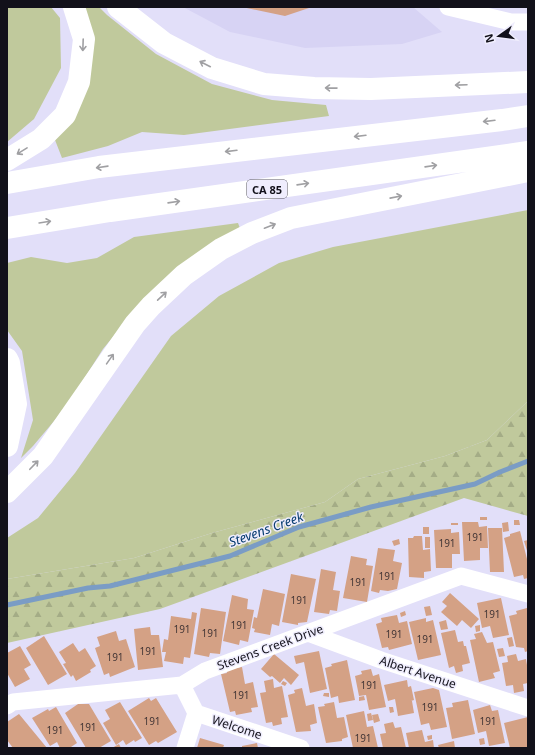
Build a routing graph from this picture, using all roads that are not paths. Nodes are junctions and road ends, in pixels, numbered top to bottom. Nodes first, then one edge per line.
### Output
1 (74, 7) edge
2 (118, 7) edge
3 (448, 7) edge
4 (528, 22) edge
5 (528, 82) edge
6 (528, 116) edge
7 (528, 152) edge
8 (7, 160) edge
9 (528, 171) edge
10 (7, 183) edge
11 (7, 228) edge
12 (7, 359) edge
13 (7, 446) edge
14 (7, 492) edge
15 (528, 594) edge
16 (308, 633) junction
17 (182, 685) junction
18 (7, 706) edge
19 (528, 708) edge
20 (196, 713) junction
21 (185, 748) edge
22 (301, 748) edge

1 -> 8 highway
5 -> 2 highway
3 - 4 street
6 -> 10 highway
11 -> 7 highway, CA 85
14 -> 9 highway
12 - 13 highway
15 - 16 street, Stevens Creek Drive
16 - 17 street, Stevens Creek Drive
16 - 19 street, Albert Avenue
17 - 18 street, Stevens Creek Drive
17 - 20 street
20 - 21 street
20 - 22 street, Welcome

